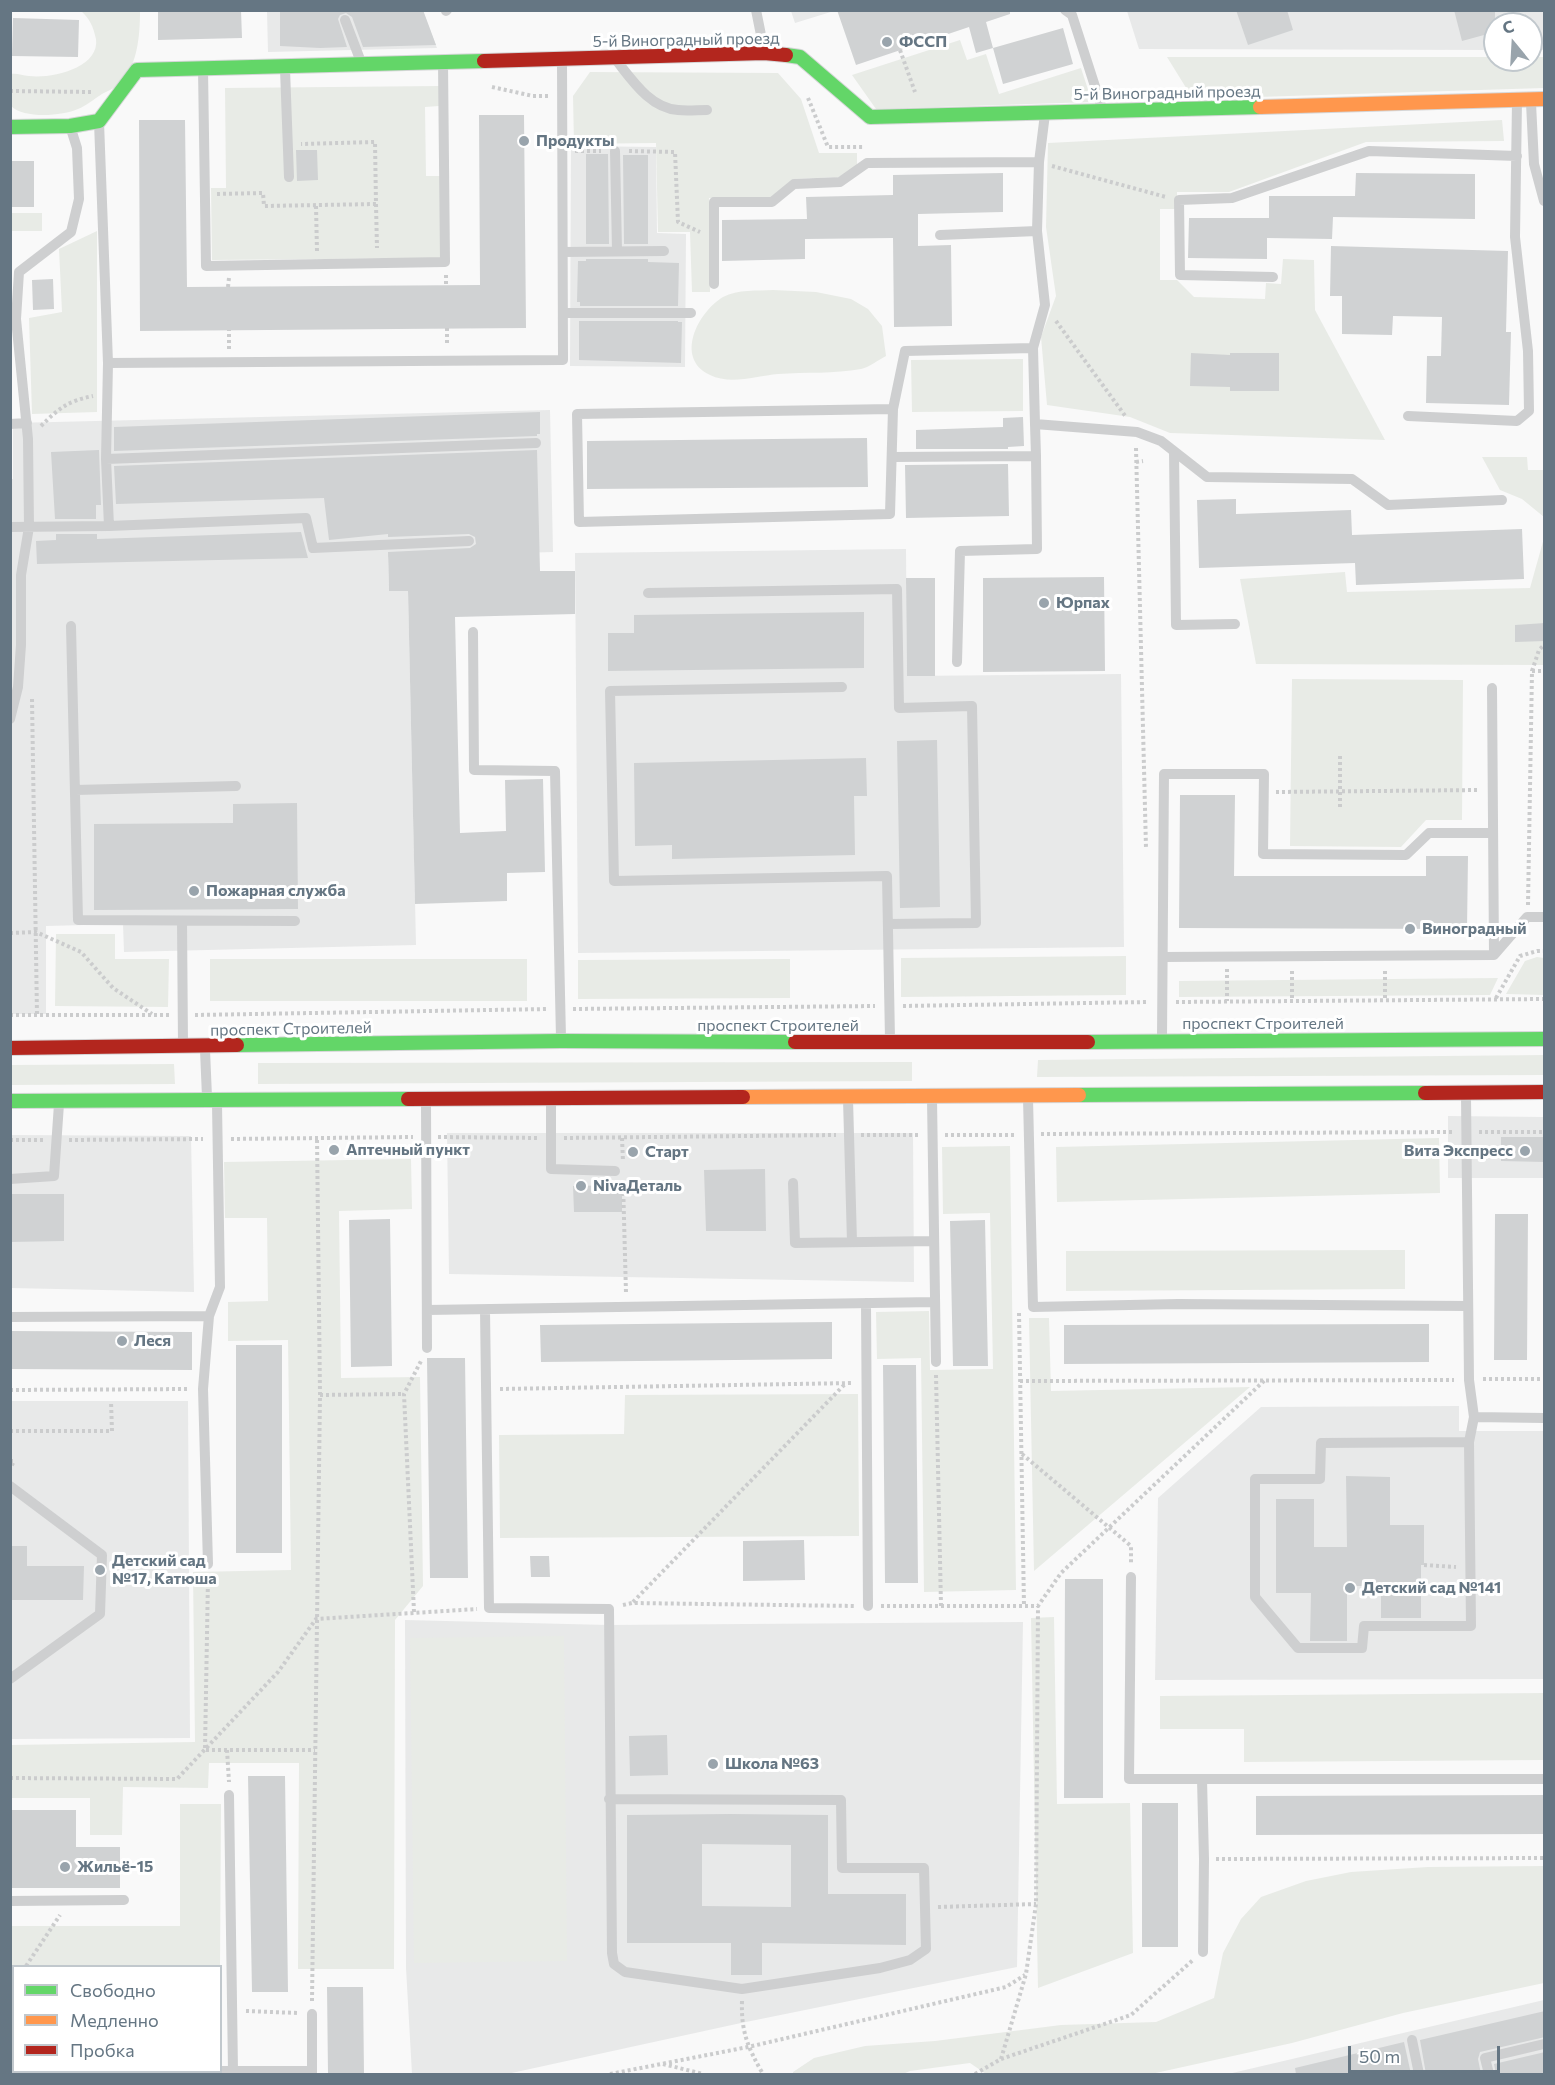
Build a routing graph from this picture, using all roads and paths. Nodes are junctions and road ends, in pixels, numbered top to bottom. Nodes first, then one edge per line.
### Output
1 (756, 10) edge
2 (1065, 10) edge
3 (345, 20) dead end
4 (900, 50) dead end
5 (765, 53) junction
6 (614, 57) junction
7 (562, 60) junction
8 (443, 62) junction
9 (362, 64) junction
10 (285, 66) junction
11 (203, 69) junction
12 (484, 82) dead end
13 (10, 91) edge
14 (120, 93) junction
15 (806, 95) dead end
16 (562, 97) junction
17 (1531, 100) edge
18 (707, 110) dead end
19 (1103, 111) junction
20 (1045, 112) junction
21 (923, 116) junction
22 (99, 121) junction
23 (70, 126) junction
24 (10, 127) edge
25 (288, 144) junction
26 (873, 147) dead end
27 (615, 151) junction
28 (562, 152) junction
29 (1517, 156) junction
30 (1039, 162) junction
31 (289, 177) dead end
32 (205, 194) junction
33 (1179, 200) junction
34 (1545, 201) edge
35 (376, 204) junction
36 (316, 206) junction
37 (1037, 231) junction
38 (940, 235) dead end
39 (714, 238) junction
40 (617, 251) junction
41 (664, 251) dead end
42 (562, 252) junction
43 (377, 263) junction
44 (317, 264) junction
45 (1274, 277) dead end
46 (714, 284) dead end
47 (1045, 306) junction
48 (563, 313) junction
49 (691, 313) dead end
50 (13, 319) edge
51 (1034, 348) junction
52 (108, 363) junction
53 (107, 393) junction
54 (893, 409) junction
55 (1408, 416) dead end
56 (27, 423) junction
57 (10, 424) edge
58 (1035, 424) junction
59 (1137, 432) junction
60 (28, 440) junction
61 (536, 443) dead end
62 (1174, 451) junction
63 (1036, 456) junction
64 (893, 457) junction
65 (106, 459) junction
66 (1143, 461) dead end
67 (1136, 462) junction
68 (1502, 500) dead end
69 (109, 526) junction
70 (10, 527) edge
71 (29, 527) junction
72 (469, 541) dead end
73 (16, 576) edge
74 (648, 593) dead end
75 (1235, 624) dead end
76 (71, 626) dead end
77 (473, 632) dead end
78 (16, 645) edge
79 (1545, 645) edge
80 (957, 662) dead end
81 (1532, 671) junction
82 (1545, 671) edge
83 (842, 687) dead end
84 (1492, 688) dead end
85 (32, 694) dead end
86 (10, 719) edge
87 (1340, 756) dead end
88 (236, 786) dead end
89 (75, 790) junction
90 (1493, 790) junction
91 (1264, 792) junction
92 (1340, 792) junction
93 (1340, 810) dead end
94 (1493, 833) junction
95 (1146, 854) dead end
96 (1527, 917) junction
97 (1545, 917) edge
98 (182, 921) junction
99 (295, 921) dead end
100 (888, 924) junction
101 (36, 932) junction
102 (10, 933) edge
103 (1545, 951) edge
104 (1494, 955) junction
105 (1227, 956) junction
106 (1292, 956) junction
107 (1384, 956) junction
108 (1163, 957) junction
109 (1149, 991) dead end
110 (1496, 999) junction
111 (1545, 999) edge
112 (1292, 1000) junction
113 (1385, 1000) junction
114 (1227, 1001) junction
115 (1150, 1002) junction
116 (1162, 1002) junction
117 (889, 1006) junction
118 (561, 1009) junction
119 (10, 1015) edge
120 (37, 1015) junction
121 (152, 1015) junction
122 (183, 1015) junction
123 (1545, 1039) edge
124 (561, 1041) junction
125 (1162, 1041) junction
126 (1030, 1042) junction
127 (890, 1043) junction
128 (183, 1047) junction
129 (205, 1047) junction
130 (10, 1048) edge
131 (1022, 1056) dead end
132 (939, 1082) dead end
133 (1025, 1089) junction
134 (1545, 1092) edge
135 (1466, 1093) junction
136 (932, 1095) junction
137 (848, 1096) junction
138 (551, 1098) junction
139 (426, 1099) junction
140 (10, 1101) edge
141 (59, 1101) junction
142 (212, 1101) junction
143 (1467, 1132) junction
144 (1545, 1132) edge
145 (849, 1135) junction
146 (932, 1135) junction
147 (1029, 1135) junction
148 (426, 1137) junction
149 (218, 1138) junction
150 (317, 1138) junction
151 (551, 1138) junction
152 (622, 1138) junction
153 (10, 1140) edge
154 (57, 1140) junction
155 (615, 1171) dead end
156 (10, 1179) edge
157 (793, 1183) dead end
158 (934, 1241) junction
159 (852, 1242) junction
160 (935, 1302) junction
161 (866, 1303) junction
162 (1468, 1306) junction
163 (626, 1307) junction
164 (427, 1310) junction
165 (485, 1310) junction
166 (1019, 1311) dead end
167 (209, 1316) junction
168 (10, 1317) edge
169 (427, 1348) joint
170 (936, 1362) joint
171 (1266, 1379) junction
172 (1545, 1379) edge
173 (1469, 1380) junction
174 (1020, 1381) junction
175 (867, 1382) junction
176 (845, 1383) junction
177 (203, 1389) junction
178 (485, 1389) junction
179 (10, 1390) edge
180 (404, 1394) junction
181 (320, 1395) junction
182 (111, 1401) dead end
183 (1474, 1417) junction
184 (1545, 1418) edge
185 (10, 1431) edge
186 (1469, 1442) junction
187 (1022, 1454) junction
188 (12, 1460) edge
189 (10, 1469) edge
190 (10, 1486) edge
191 (1109, 1526) junction
192 (208, 1564) joint
193 (1424, 1565) dead end
194 (1470, 1567) junction
195 (1131, 1577) joint
196 (632, 1603) junction
197 (868, 1606) junction
198 (941, 1606) junction
199 (1024, 1606) junction
200 (1038, 1606) junction
201 (489, 1608) junction
202 (609, 1609) junction
203 (414, 1612) junction
204 (316, 1619) junction
205 (10, 1679) edge
206 (205, 1750) junction
207 (227, 1750) junction
208 (315, 1750) junction
209 (10, 1778) edge
210 (1202, 1779) junction
211 (1545, 1779) edge
212 (229, 1795) joint
213 (609, 1799) junction
214 (1545, 1858) edge
215 (1204, 1859) junction
216 (70, 1900) junction
217 (124, 1900) dead end
218 (10, 1901) edge
219 (1036, 1904) junction
220 (925, 1908) junction
221 (1203, 1952) joint
222 (27, 1965) edge
223 (1026, 1974) junction
224 (742, 1989) junction
225 (232, 2011) junction
226 (312, 2014) junction
227 (1412, 2040) dead end
228 (1545, 2044) edge
229 (748, 2047) junction
230 (1001, 2059) junction
231 (662, 2064) junction
232 (222, 2071) edge
233 (233, 2071) junction
234 (312, 2073) edge
235 (610, 2074) edge
236 (703, 2074) edge
237 (763, 2074) edge
238 (975, 2074) edge
239 (1419, 2074) edge
240 (1489, 2074) edge

1 - 5 lane
2 - 19 lane
3 - 9 lane
4 - 21 path
5 - 6 main road, 5-й Виноградный проезд
5 - 21 main road, 5-й Виноградный проезд
6 - 7 main road, 5-й Виноградный проезд
6 - 18 lane
7 - 8 main road, 5-й Виноградный проезд
7 - 16 lane
8 - 9 main road, 5-й Виноградный проезд
8 - 43 lane
9 - 10 main road, 5-й Виноградный проезд
10 - 11 main road, 5-й Виноградный проезд
10 - 25 lane
11 - 14 main road, 5-й Виноградный проезд
11 - 32 lane
12 - 16 path
13 - 14 path
14 - 22 main road, 5-й Виноградный проезд
15 - 26 path
16 - 28 lane
17 - 19 main road, 5-й Виноградный проезд
17 - 29 lane
17 - 34 lane
19 - 20 main road, 5-й Виноградный проезд
20 - 21 main road, 5-й Виноградный проезд
20 - 30 lane
22 - 23 main road
22 - 52 lane
23 - 24 main road
23 - 50 lane
25 - 31 lane
25 - 35 path
27 - 28 path
27 - 39 path
27 - 40 lane
28 - 42 lane
29 - 33 lane
29 - 55 lane
30 - 33 path
30 - 37 lane
30 - 39 lane
32 - 36 path
32 - 44 lane
33 - 45 lane
35 - 36 path
35 - 43 path
36 - 44 path
37 - 38 lane
37 - 47 lane
39 - 46 lane
40 - 41 lane
40 - 42 lane
42 - 48 lane
43 - 44 lane
47 - 51 lane
47 - 59 path
48 - 49 lane
48 - 52 lane
50 - 56 lane
51 - 54 lane
51 - 58 lane
52 - 53 lane
53 - 60 path
53 - 65 lane
54 - 64 lane
54 - 64 lane
56 - 57 lane
56 - 60 lane
58 - 59 lane
58 - 63 lane
59 - 62 lane
59 - 67 path
60 - 71 lane
61 - 65 lane
62 - 68 lane
62 - 75 lane
63 - 64 lane
63 - 80 lane
65 - 69 lane
66 - 67 path
67 - 95 path
69 - 71 lane
69 - 72 lane
70 - 71 lane
71 - 73 lane
73 - 78 lane
74 - 100 lane
76 - 89 lane
77 - 118 lane
78 - 86 lane
79 - 81 path
81 - 82 path
81 - 96 path
83 - 100 lane
84 - 90 lane
85 - 101 path
87 - 92 path
88 - 89 lane
89 - 98 lane
90 - 92 path
90 - 94 lane
91 - 92 path
91 - 94 lane
91 - 108 lane
92 - 93 path
94 - 104 lane
96 - 97 lane
96 - 104 lane
98 - 99 lane
98 - 122 lane
100 - 117 lane
101 - 102 path
101 - 120 path
101 - 121 path
103 - 110 path
104 - 107 lane
105 - 106 lane
105 - 108 lane
105 - 114 path
106 - 107 lane
106 - 112 path
107 - 113 path
108 - 116 lane
109 - 115 path
110 - 111 path
110 - 113 path
112 - 113 path
112 - 114 path
114 - 116 path
115 - 116 path
115 - 117 path
116 - 125 lane
117 - 118 path
117 - 127 lane
118 - 122 path
118 - 124 lane
119 - 120 path
120 - 121 path
121 - 122 path
122 - 128 lane
123 - 125 main road, проспект Строителей
124 - 127 main road, проспект Строителей
124 - 129 main road, проспект Строителей
125 - 126 main road, проспект Строителей
126 - 127 main road, проспект Строителей
126 - 131 main road
128 - 129 main road, проспект Строителей
128 - 130 main road, проспект Строителей
129 - 142 lane
132 - 136 main road
133 - 135 main road
133 - 136 main road
133 - 147 lane
134 - 135 main road
135 - 143 lane
136 - 137 main road
136 - 146 lane
137 - 138 main road
137 - 145 lane
138 - 139 main road
138 - 151 lane
139 - 142 main road
139 - 148 lane
140 - 141 main road
141 - 142 main road
141 - 154 lane
142 - 149 lane
143 - 144 path
143 - 147 path
143 - 162 lane
145 - 146 path
145 - 152 path
145 - 159 lane
146 - 147 path
146 - 158 lane
147 - 162 lane
148 - 150 path
148 - 151 path
148 - 164 lane
149 - 150 path
149 - 154 path
149 - 167 lane
150 - 181 path
151 - 152 path
151 - 155 lane
152 - 163 path
153 - 154 path
154 - 156 lane
157 - 159 lane
158 - 159 lane
158 - 160 lane
160 - 161 lane
160 - 170 lane
161 - 163 lane
161 - 175 lane
162 - 173 lane
163 - 165 lane
164 - 165 lane
164 - 169 lane
165 - 178 lane
166 - 174 path
167 - 168 lane
167 - 177 lane
169 - 180 path
170 - 198 path
171 - 173 path
171 - 174 path
171 - 191 path
172 - 173 path
173 - 183 lane
174 - 187 path
175 - 176 path
175 - 197 lane
176 - 178 path
176 - 196 path
177 - 179 path
177 - 192 lane
178 - 201 lane
180 - 181 path
180 - 203 path
181 - 204 path
182 - 185 path
183 - 184 lane
183 - 186 lane
186 - 194 lane
186 - 194 lane
187 - 191 path
187 - 199 path
188 - 189 path
190 - 205 lane
191 - 195 path
191 - 200 path
192 - 206 path
193 - 194 path
195 - 210 lane
196 - 197 path
196 - 202 path
197 - 198 path
198 - 199 path
199 - 200 path
200 - 219 path
201 - 202 lane
201 - 203 path
202 - 213 lane
203 - 204 path
204 - 206 path
204 - 208 path
206 - 207 path
206 - 209 path
207 - 208 path
207 - 212 path
208 - 226 path
210 - 211 lane
210 - 215 lane
212 - 225 lane
213 - 220 lane
213 - 224 lane
214 - 215 path
215 - 221 lane
216 - 217 lane
216 - 218 lane
216 - 222 path
219 - 220 path
219 - 223 path
220 - 224 lane
221 - 230 path
223 - 229 path
223 - 230 path
224 - 229 path
225 - 226 path
225 - 233 lane
226 - 234 lane
227 - 239 lane
228 - 240 lane
229 - 231 path
229 - 237 path
230 - 238 path
231 - 235 path
231 - 236 path
232 - 233 lane
233 - 234 lane

